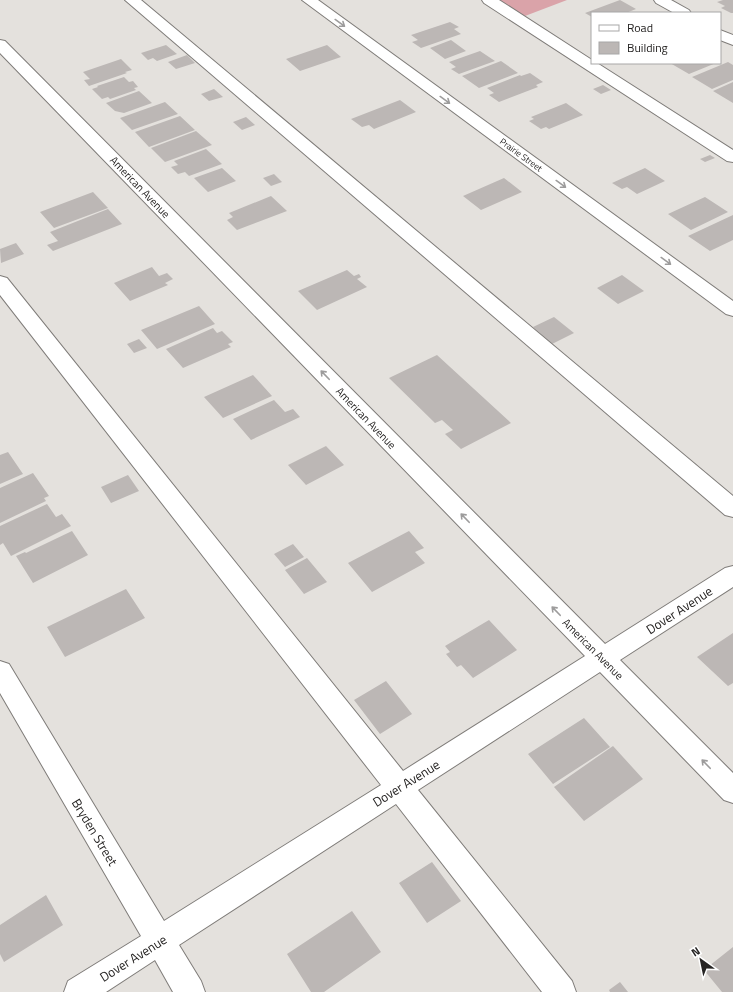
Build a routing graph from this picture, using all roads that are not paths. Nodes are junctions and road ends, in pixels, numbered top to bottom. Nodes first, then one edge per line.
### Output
1 (132, 0) edge
2 (309, 0) edge
3 (490, 0) edge
4 (661, 0) edge
5 (682, 12) edge
6 (721, 35) edge
7 (733, 41) edge
8 (0, 44) edge
9 (733, 157) edge
10 (0, 282) edge
11 (733, 310) edge
12 (733, 509) edge
13 (733, 575) edge
14 (602, 658) junction
15 (0, 671) edge
16 (400, 787) junction
17 (733, 791) edge
18 (160, 941) junction
19 (79, 992) edge
20 (190, 992) edge
21 (561, 992) edge

1 - 12 street
2 -> 11 street, Prairie Street
3 - 9 street
4 - 5 street
6 - 7 street
14 -> 8 street, American Avenue
10 - 16 street
13 - 14 street, Dover Avenue
14 - 16 street, Dover Avenue
17 -> 14 street, American Avenue
15 - 18 street, Bryden Street
16 - 18 street, Dover Avenue
16 - 21 street
18 - 19 street, Dover Avenue
18 - 20 street, Bryden Street

